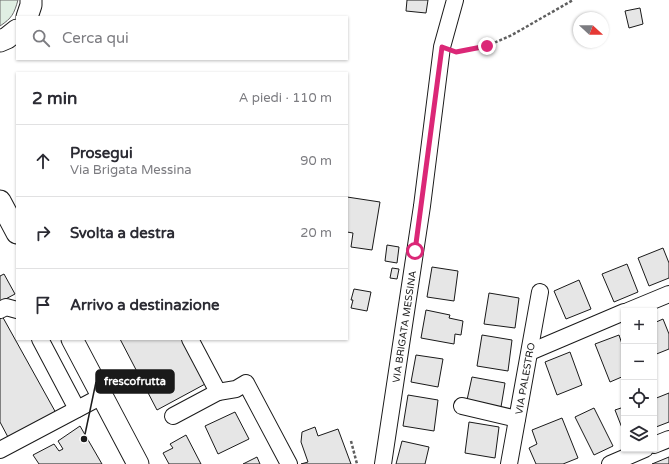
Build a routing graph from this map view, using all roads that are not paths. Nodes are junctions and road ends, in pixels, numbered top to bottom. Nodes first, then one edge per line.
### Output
1 (31, 0) edge
2 (455, 0) edge
3 (27, 16) edge
4 (0, 201) edge
5 (16, 231) edge
6 (540, 292) dead end
7 (669, 294) edge
8 (635, 308) edge
9 (0, 310) edge
10 (16, 310) edge
11 (621, 313) edge
12 (41, 340) edge
13 (73, 340) edge
14 (191, 340) edge
15 (530, 352) junction
16 (218, 392) junction
17 (102, 396) junction
18 (462, 406) dead end
19 (77, 409) junction
20 (173, 416) dead end
21 (518, 419) junction
22 (669, 439) edge
23 (657, 444) edge
24 (0, 450) edge
25 (638, 452) edge
26 (138, 464) edge
27 (289, 464) edge
28 (384, 464) edge
29 (510, 464) edge
30 (610, 464) edge

1 - 3 main road
2 - 28 street, VIA BRIGATA MESSINA
4 - 5 main road
6 - 15 street, VIA PALESTRO
7 - 8 street
9 - 10 street
11 - 15 street
12 - 19 street
13 - 17 main road
14 - 16 street
15 - 21 street, VIA PALESTRO
16 - 20 street
16 - 27 street
17 - 19 street
17 - 26 main road
18 - 21 street
19 - 24 street
21 - 29 street, VIA PALESTRO
22 - 23 street
25 - 30 street

